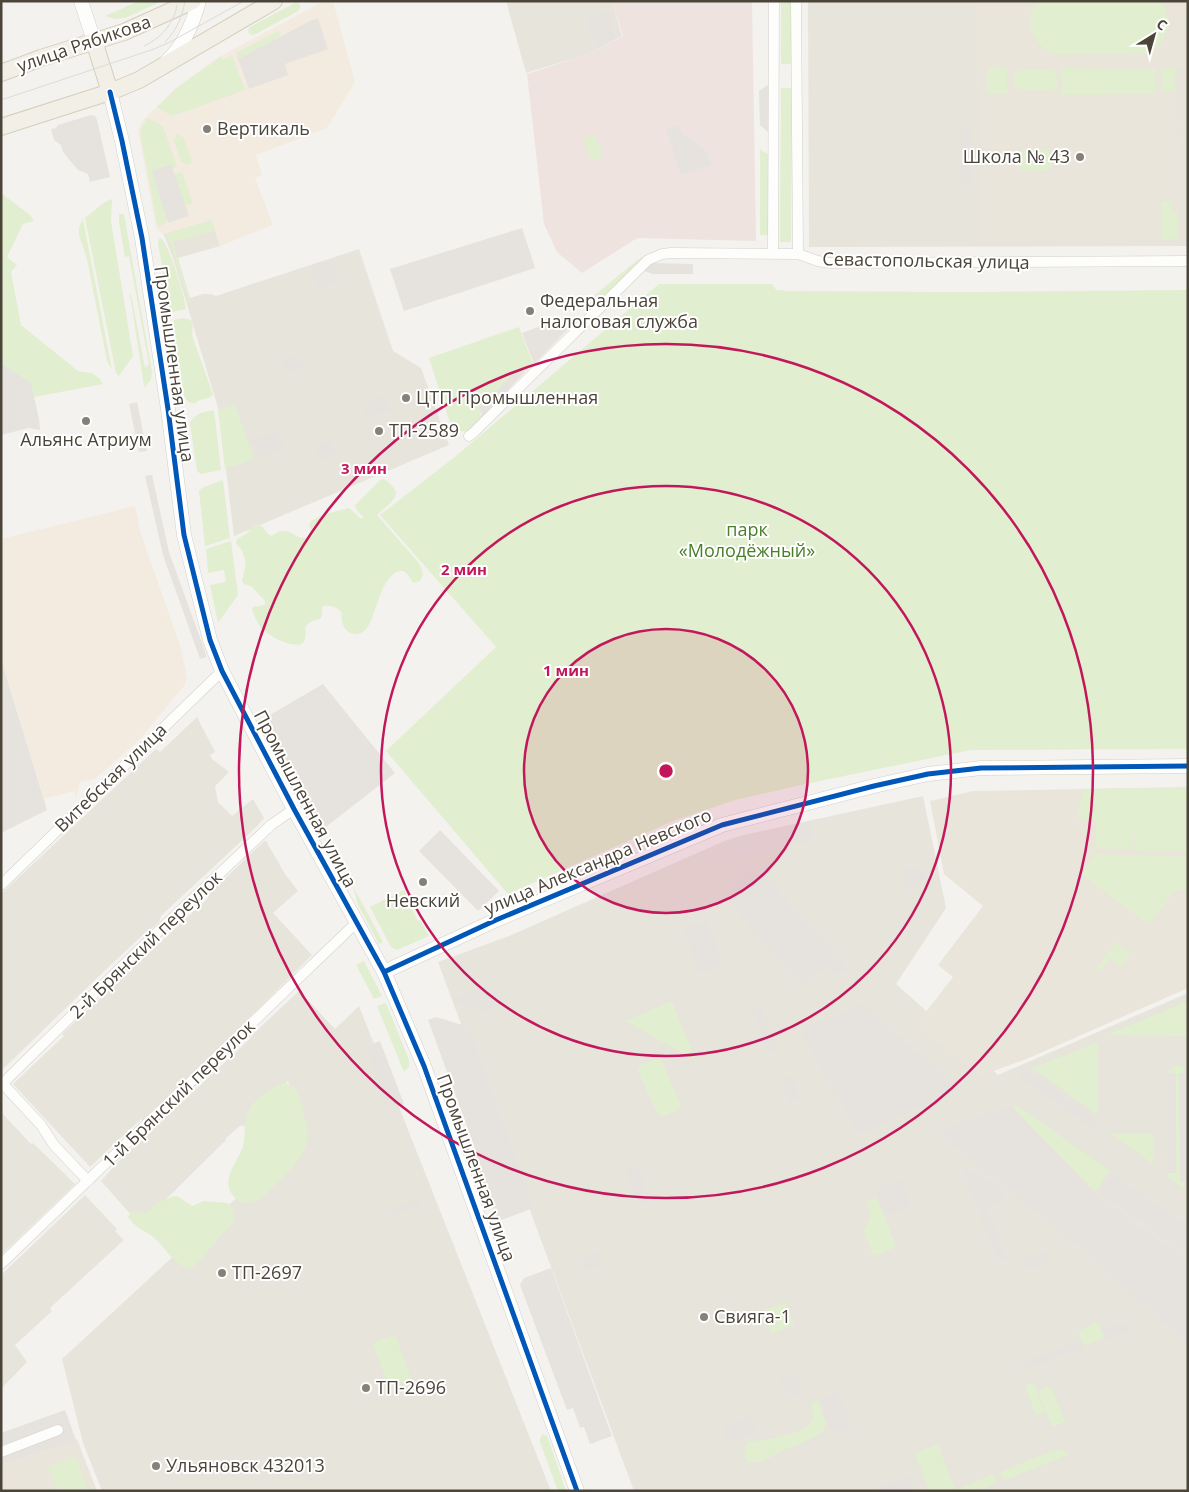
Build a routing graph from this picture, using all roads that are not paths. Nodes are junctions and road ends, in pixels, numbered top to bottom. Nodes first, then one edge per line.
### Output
1 (81, 1) edge
2 (193, 1) edge
3 (199, 1) edge
4 (274, 1) edge
5 (774, 1) edge
6 (796, 1) edge
7 (94, 41) junction
8 (155, 72) junction
9 (1, 73) edge
10 (110, 92) junction
11 (1, 127) edge
12 (773, 253) junction
13 (798, 254) junction
14 (1188, 261) edge
15 (469, 436) dead end
16 (222, 672) junction
17 (1188, 766) edge
18 (294, 810) junction
19 (1, 885) edge
20 (356, 923) junction
21 (384, 972) junction
22 (2, 1084) edge
23 (88, 1181) junction
24 (1, 1264) edge
25 (58, 1430) dead end
26 (1, 1452) edge
27 (577, 1491) edge

1 - 7 street, Промышленная улица
2 - 7 main road, улица Рябикова
3 - 8 street
4 - 8 main road
5 - 12 street
6 - 13 street
7 - 9 main road, улица Рябикова
7 - 10 main road, Промышленная улица
8 - 10 main road
10 - 11 main road
10 - 16 street, Промышленная улица
12 - 13 street, Севастопольская улица
12 - 15 street, Севастопольская улица
13 - 14 street, Севастопольская улица
16 - 18 street, Промышленная улица
16 - 19 street, Витебская улица
17 - 21 street, улица Александра Невского
18 - 20 street, Промышленная улица
18 - 22 street, 2-й Брянский переулок
20 - 21 street, Промышленная улица
20 - 23 street, 1-й Брянский переулок
21 - 27 street, Промышленная улица
22 - 23 street
23 - 24 street, 1-й Брянский переулок
25 - 26 street

